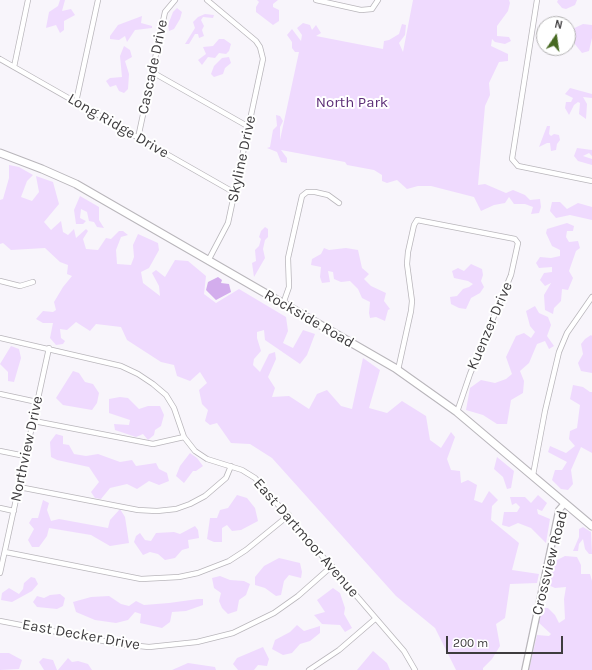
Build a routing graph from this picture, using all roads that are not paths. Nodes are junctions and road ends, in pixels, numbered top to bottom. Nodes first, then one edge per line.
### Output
1 (28, 0) edge
2 (98, 0) edge
3 (175, 0) edge
4 (207, 0) edge
5 (316, 0) edge
6 (378, 0) edge
7 (537, 0) edge
8 (0, 59) edge
9 (14, 67) junction
10 (152, 72) junction
11 (76, 102) junction
12 (249, 127) junction
13 (138, 138) junction
14 (0, 153) edge
15 (592, 181) edge
16 (235, 193) junction
17 (339, 203) dead end
18 (208, 261) junction
19 (0, 281) edge
20 (33, 282) dead end
21 (592, 297) edge
22 (283, 304) junction
23 (0, 338) edge
24 (49, 348) junction
25 (398, 370) junction
26 (0, 394) edge
27 (37, 402) junction
28 (457, 412) junction
29 (34, 420) junction
30 (184, 437) junction
31 (0, 450) edge
32 (26, 456) junction
33 (231, 466) junction
34 (533, 475) junction
35 (19, 486) junction
36 (565, 503) junction
37 (0, 508) edge
38 (14, 511) junction
39 (289, 515) junction
40 (592, 526) edge
41 (5, 552) junction
42 (1, 561) edge
43 (332, 566) junction
44 (0, 573) edge
45 (375, 619) junction
46 (0, 620) edge
47 (309, 670) edge
48 (415, 670) edge
49 (525, 670) edge

1 - 9 street
2 - 11 street
3 - 10 street, Cascade Drive
4 - 12 street, Skyline Drive
5 - 6 street
7 - 15 street
8 - 9 street, Long Ridge Drive
9 - 11 street, Long Ridge Drive
10 - 12 street
10 - 13 street, Cascade Drive
11 - 13 street, Long Ridge Drive
12 - 16 street, Skyline Drive
13 - 16 street, Long Ridge Drive
14 - 18 main road, Rockside Road
16 - 18 street, Skyline Drive
17 - 22 street
18 - 22 main road, Rockside Road
19 - 20 street
21 - 34 street
22 - 25 main road, Rockside Road
23 - 24 street, East Dartmoor Avenue
24 - 27 street, Northview Drive
24 - 30 street, East Dartmoor Avenue
25 - 28 main road, Rockside Road
25 - 28 street, Kuenzer Drive
26 - 27 street
27 - 29 street, Northview Drive
28 - 34 main road, Rockside Road
29 - 30 street
29 - 32 street, Northview Drive
30 - 33 street, East Dartmoor Avenue
31 - 32 street
32 - 35 street, Northview Drive
33 - 35 street
33 - 39 street, East Dartmoor Avenue
34 - 36 main road, Rockside Road
35 - 38 street, Northview Drive
36 - 40 main road, Rockside Road
36 - 49 street, Crossview Road
37 - 38 street
38 - 41 street, Northview Drive
39 - 41 street
39 - 43 street, East Dartmoor Avenue
41 - 42 street, Northview Drive
42 - 44 street, Northview Drive
43 - 45 street, East Dartmoor Avenue
43 - 46 street, East Decker Drive
45 - 47 street
45 - 48 street, East Dartmoor Avenue

